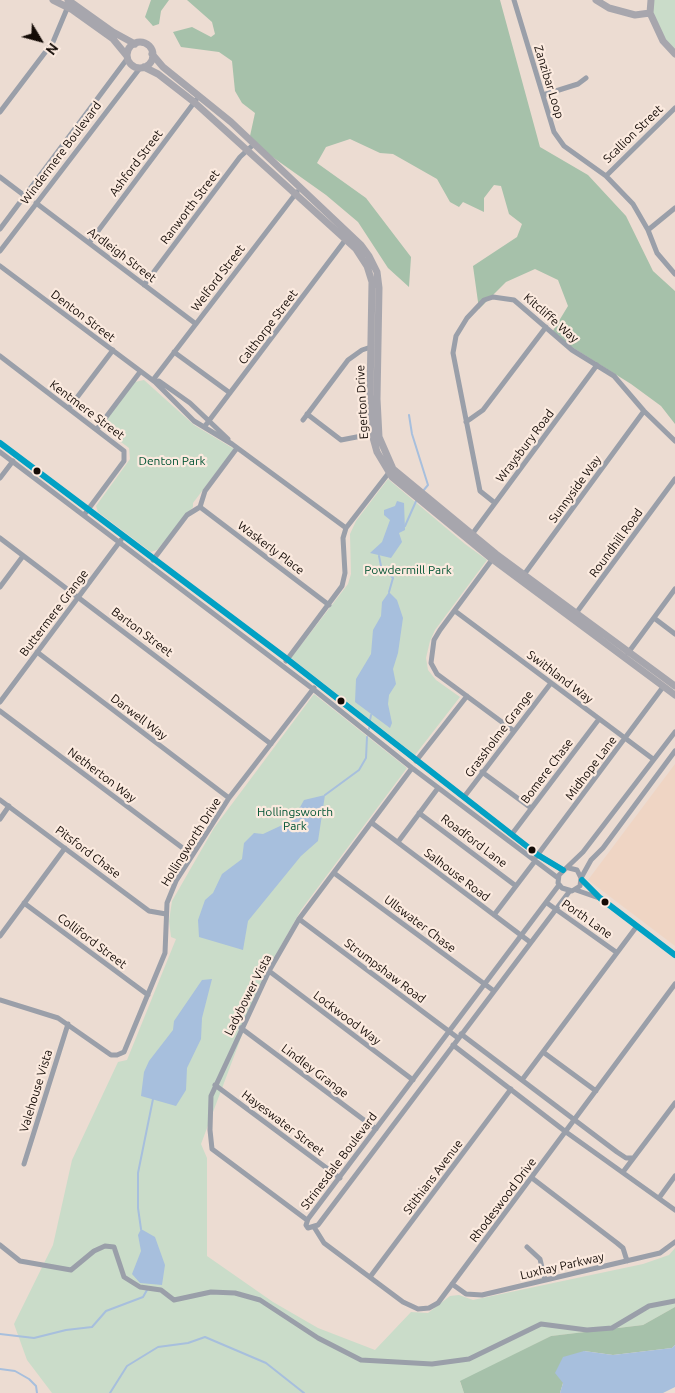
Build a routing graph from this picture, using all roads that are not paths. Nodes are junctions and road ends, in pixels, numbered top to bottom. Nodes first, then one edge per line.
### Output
1 (53, 0) edge
2 (514, 0) edge
3 (596, 0) edge
4 (650, 0) edge
5 (68, 3) edge
6 (650, 13) junction
7 (134, 44) junction
8 (152, 54) junction
9 (675, 54) edge
10 (127, 57) junction
11 (142, 68) junction
12 (586, 78) dead end
13 (199, 95) junction
14 (543, 95) junction
15 (194, 102) junction
16 (675, 108) edge
17 (0, 112) edge
18 (254, 144) junction
19 (247, 150) junction
20 (606, 176) junction
21 (0, 177) edge
22 (298, 191) junction
23 (25, 196) junction
24 (36, 203) junction
25 (675, 208) edge
26 (0, 229) edge
27 (648, 230) junction
28 (346, 239) junction
29 (88, 242) junction
30 (0, 251) edge
31 (0, 266) edge
32 (675, 274) edge
33 (144, 285) junction
34 (196, 324) junction
35 (546, 328) junction
36 (371, 347) junction
37 (113, 350) junction
38 (174, 352) junction
39 (0, 356) edge
40 (597, 365) junction
41 (140, 372) junction
42 (154, 381) junction
43 (230, 393) junction
44 (69, 408) junction
45 (644, 412) junction
46 (307, 414) junction
47 (303, 420) dead end
48 (466, 422) junction
49 (207, 423) junction
50 (97, 429) junction
51 (372, 434) junction
52 (675, 441) edge
53 (0, 443) edge
54 (237, 448) junction
55 (0, 452) edge
56 (16, 456) junction
57 (12, 462) junction
58 (391, 470) junction
59 (0, 478) edge
60 (675, 479) edge
61 (495, 503) junction
62 (200, 507) junction
63 (88, 509) junction
64 (84, 515) junction
65 (346, 528) junction
66 (124, 536) junction
67 (470, 537) junction
68 (0, 538) edge
69 (119, 542) junction
70 (24, 556) junction
71 (494, 556) junction
72 (154, 558) junction
73 (150, 565) junction
74 (523, 576) junction
75 (0, 587) edge
76 (675, 589) edge
77 (79, 596) junction
78 (329, 605) junction
79 (455, 611) junction
80 (574, 616) junction
81 (654, 618) junction
82 (675, 634) edge
83 (37, 652) junction
84 (626, 655) junction
85 (287, 659) junction
86 (282, 665) junction
87 (550, 683) junction
88 (318, 684) junction
89 (675, 686) edge
90 (663, 687) junction
91 (313, 689) junction
92 (675, 695) edge
93 (466, 696) junction
94 (0, 702) edge
95 (0, 711) edge
96 (599, 719) junction
97 (514, 731) junction
98 (675, 732) edge
99 (626, 739) junction
100 (272, 744) junction
101 (675, 751) edge
102 (653, 760) junction
103 (416, 761) junction
104 (412, 768) junction
105 (482, 772) junction
106 (438, 788) junction
107 (464, 797) junction
108 (230, 798) junction
109 (0, 800) edge
110 (9, 806) junction
111 (532, 808) junction
112 (420, 813) junction
113 (0, 819) edge
114 (372, 823) junction
115 (512, 834) junction
116 (398, 842) junction
117 (65, 848) junction
118 (192, 855) junction
119 (535, 859) junction
120 (566, 869) junction
121 (334, 872) junction
122 (558, 878) junction
123 (581, 879) junction
124 (559, 885) junction
125 (516, 886) junction
126 (576, 890) junction
127 (568, 892) junction
128 (600, 898) junction
129 (24, 903) junction
130 (547, 903) junction
131 (555, 909) junction
132 (166, 914) junction
133 (494, 915) junction
134 (300, 919) junction
135 (637, 926) junction
136 (0, 936) edge
137 (522, 936) junction
138 (530, 942) junction
139 (616, 952) junction
140 (675, 955) edge
141 (270, 971) junction
142 (485, 984) junction
143 (675, 984) edge
144 (494, 991) junction
145 (148, 995) junction
146 (0, 1000) edge
147 (68, 1024) junction
148 (241, 1028) junction
149 (448, 1031) junction
150 (460, 1036) junction
151 (453, 1045) junction
152 (543, 1052) junction
153 (413, 1080) junction
154 (522, 1080) junction
155 (215, 1085) junction
156 (511, 1089) junction
157 (596, 1091) junction
158 (675, 1103) edge
159 (574, 1119) junction
160 (376, 1129) junction
161 (566, 1132) junction
162 (633, 1158) junction
163 (24, 1164) dead end
164 (623, 1172) junction
165 (675, 1176) edge
166 (340, 1178) junction
167 (532, 1178) junction
168 (659, 1198) junction
169 (675, 1210) edge
170 (307, 1220) junction
171 (314, 1227) junction
172 (675, 1242) edge
173 (0, 1245) edge
174 (527, 1247) dead end
175 (628, 1261) junction
176 (370, 1276) junction
177 (545, 1280) junction
178 (452, 1284) junction
179 (675, 1301) edge

1 - 5 street
2 - 14 street, Zanzibar Loop
3 - 6 street
4 - 6 street
5 - 7 street
5 - 10 street
5 - 17 street
6 - 9 street
7 - 8 street
7 - 10 street
8 - 11 street
8 - 13 street, Egerton Drive
10 - 11 street
10 - 23 street, Windermere Boulevard
11 - 15 street, Egerton Drive
11 - 24 street, Windermere Boulevard
12 - 14 street
13 - 15 street, Ashford Street
13 - 18 street, Egerton Drive
14 - 20 street, Zanzibar Loop
15 - 19 street, Egerton Drive
15 - 29 street, Ashford Street
16 - 20 street, Scallion Street
18 - 19 street, Ranworth Street
18 - 22 street, Egerton Drive
19 - 22 street, Egerton Drive
19 - 33 street, Ranworth Street
20 - 27 street, Zanzibar Loop
21 - 23 street
22 - 28 street, Egerton Drive
22 - 34 street, Welford Street
22 - 58 street, Egerton Drive
23 - 26 street, Windermere Boulevard
24 - 29 street, Ardleigh Street
24 - 30 street, Windermere Boulevard
25 - 27 street
27 - 32 street, Zanzibar Loop
28 - 36 street, Egerton Drive
28 - 43 street, Calthorpe Street
29 - 33 street, Ardleigh Street
31 - 37 street, Denton Street
33 - 34 street, Ardleigh Street
34 - 38 street, Welford Street
35 - 40 street, Kitcliffe Way
35 - 48 street
35 - 48 street, Kitcliffe Way
36 - 46 street
36 - 51 street, Egerton Drive
37 - 41 street, Denton Street
37 - 44 street
38 - 42 street, Welford Street
38 - 43 street
39 - 44 street, Kentmere Street
40 - 45 street, Kitcliffe Way
40 - 61 street, Wraysbury Road
41 - 42 street, Denton Street
41 - 50 street
42 - 49 street, Denton Street
42 - 49 street, Denton Street
43 - 49 street, Calthorpe Street
44 - 50 street, Kentmere Street
45 - 52 street, Kitcliffe Way
45 - 74 street, Sunnyside Way
46 - 47 street
46 - 51 street
48 - 61 street, Kitcliffe Way
49 - 54 street, Denton Street
50 - 63 street, Kentmere Street
51 - 58 street, Egerton Drive
53 - 56 street
54 - 62 street
54 - 65 street, Denton Street
55 - 57 street
56 - 57 street
56 - 63 street
57 - 59 street
57 - 64 street
58 - 65 street
58 - 67 street, Egerton Drive
60 - 80 street, Roundhill Road
61 - 67 street, Wraysbury Road
62 - 72 street
62 - 78 street, Waskerly Place
63 - 64 street, Kentmere Street
63 - 66 street
64 - 69 street
65 - 78 street
66 - 69 street, Buttermere Grange
66 - 72 street
67 - 71 street, Egerton Drive
68 - 70 street, Barton Street
69 - 73 street
69 - 77 street, Buttermere Grange
70 - 75 street
70 - 77 street, Barton Street
71 - 74 street, Egerton Drive
71 - 79 street
72 - 73 street
72 - 85 street
73 - 86 street
74 - 80 street, Egerton Drive
76 - 81 street
77 - 83 street, Buttermere Grange
77 - 100 street, Barton Street
78 - 85 street
79 - 87 street, Swithland Way
79 - 93 street
80 - 84 street, Egerton Drive
81 - 82 street
81 - 84 street
83 - 94 street, Buttermere Grange
83 - 108 street, Darwell Way
84 - 89 street, Egerton Drive
84 - 90 street, Egerton Drive
85 - 86 street
85 - 88 street
86 - 91 street
87 - 96 street, Swithland Way
87 - 97 street, Grassholme Grange
88 - 91 street, Hollingworth Drive
88 - 103 street
90 - 92 street, Egerton Drive
90 - 99 street, Midhope Lane
91 - 100 street, Hollingworth Drive
91 - 104 street
93 - 97 street
93 - 103 street
95 - 118 street, Netherton Way
96 - 99 street, Swithland Way
96 - 111 street, Bomere Chase
97 - 105 street, Grassholme Grange
98 - 102 street
99 - 102 street, Swithland Way
99 - 119 street, Midhope Lane
100 - 108 street, Hollingworth Drive
101 - 123 street
102 - 120 street
103 - 107 street
104 - 106 street
104 - 114 street, Ladybower Vista
105 - 107 street, Grassholme Grange
105 - 111 street
106 - 112 street
106 - 119 street
107 - 115 street
108 - 118 street, Hollingworth Drive
109 - 110 street, Pitsford Chase
110 - 113 street
110 - 117 street, Pitsford Chase
111 - 115 street, Bomere Chase
112 - 116 street
112 - 125 street, Roadford Lane
114 - 116 street, Salhouse Road
114 - 121 street, Ladybower Vista
115 - 119 street
116 - 133 street, Salhouse Road
117 - 129 street
117 - 132 street, Pitsford Chase
118 - 132 street, Hollingworth Drive
119 - 120 street
119 - 122 street
119 - 125 street, Midhope Lane
120 - 122 street
120 - 123 street
121 - 134 street, Ladybower Vista
121 - 142 street, Ullswater Chase
122 - 124 street
123 - 126 street
123 - 128 street
124 - 127 street
124 - 130 street, Strinesdale Boulevard
125 - 133 street, Midhope Lane
126 - 127 street
126 - 128 street
127 - 131 street, Strinesdale Boulevard
128 - 135 street
129 - 136 street
129 - 145 street, Colliford Street
130 - 131 street, Porth Lane
130 - 137 street, Strinesdale Boulevard
131 - 138 street, Strinesdale Boulevard
131 - 139 street, Porth Lane
132 - 145 street, Hollingworth Drive
133 - 137 street, Salhouse Road
134 - 141 street, Ladybower Vista
134 - 149 street, Strumpshaw Road
135 - 139 street
135 - 140 street
137 - 138 street, Salhouse Road
137 - 142 street, Strinesdale Boulevard
138 - 144 street, Strinesdale Boulevard
139 - 152 street
141 - 148 street, Ladybower Vista
141 - 153 street, Lockwood Way
142 - 144 street, Ullswater Chase
142 - 149 street, Strinesdale Boulevard
143 - 157 street, Rhodeswood Drive
144 - 150 street, Strinesdale Boulevard
145 - 147 street, Hollingworth Drive
146 - 147 street
147 - 163 street, Valehouse Vista
148 - 155 street, Ladybower Vista
148 - 160 street, Lindley Grange
149 - 150 street, Strumpshaw Road
149 - 153 street, Strinesdale Boulevard
150 - 151 street, Strinesdale Boulevard
150 - 154 street, Strumpshaw Road
151 - 156 street
151 - 171 street, Strinesdale Boulevard
152 - 154 street
152 - 157 street
153 - 160 street, Strinesdale Boulevard
154 - 159 street, Strumpshaw Road
155 - 166 street, Hayeswater Street
155 - 170 street, Ladybower Vista
156 - 161 street
156 - 176 street, Stithians Avenue
157 - 159 street, Rhodeswood Drive
158 - 162 street
159 - 161 street, Rhodeswood Drive
159 - 162 street, Strumpshaw Road
160 - 166 street, Strinesdale Boulevard
161 - 164 street
161 - 167 street, Rhodeswood Drive
162 - 164 street
164 - 168 street
165 - 168 street
166 - 170 street, Strinesdale Boulevard
167 - 175 street
167 - 178 street, Rhodeswood Drive
168 - 169 street
170 - 171 street, Strinesdale Boulevard
171 - 176 street, Rhodeswood Drive
172 - 175 street, Luxhay Parkway
173 - 179 street
174 - 177 street
175 - 177 street, Luxhay Parkway
176 - 178 street, Rhodeswood Drive
177 - 178 street, Luxhay Parkway

